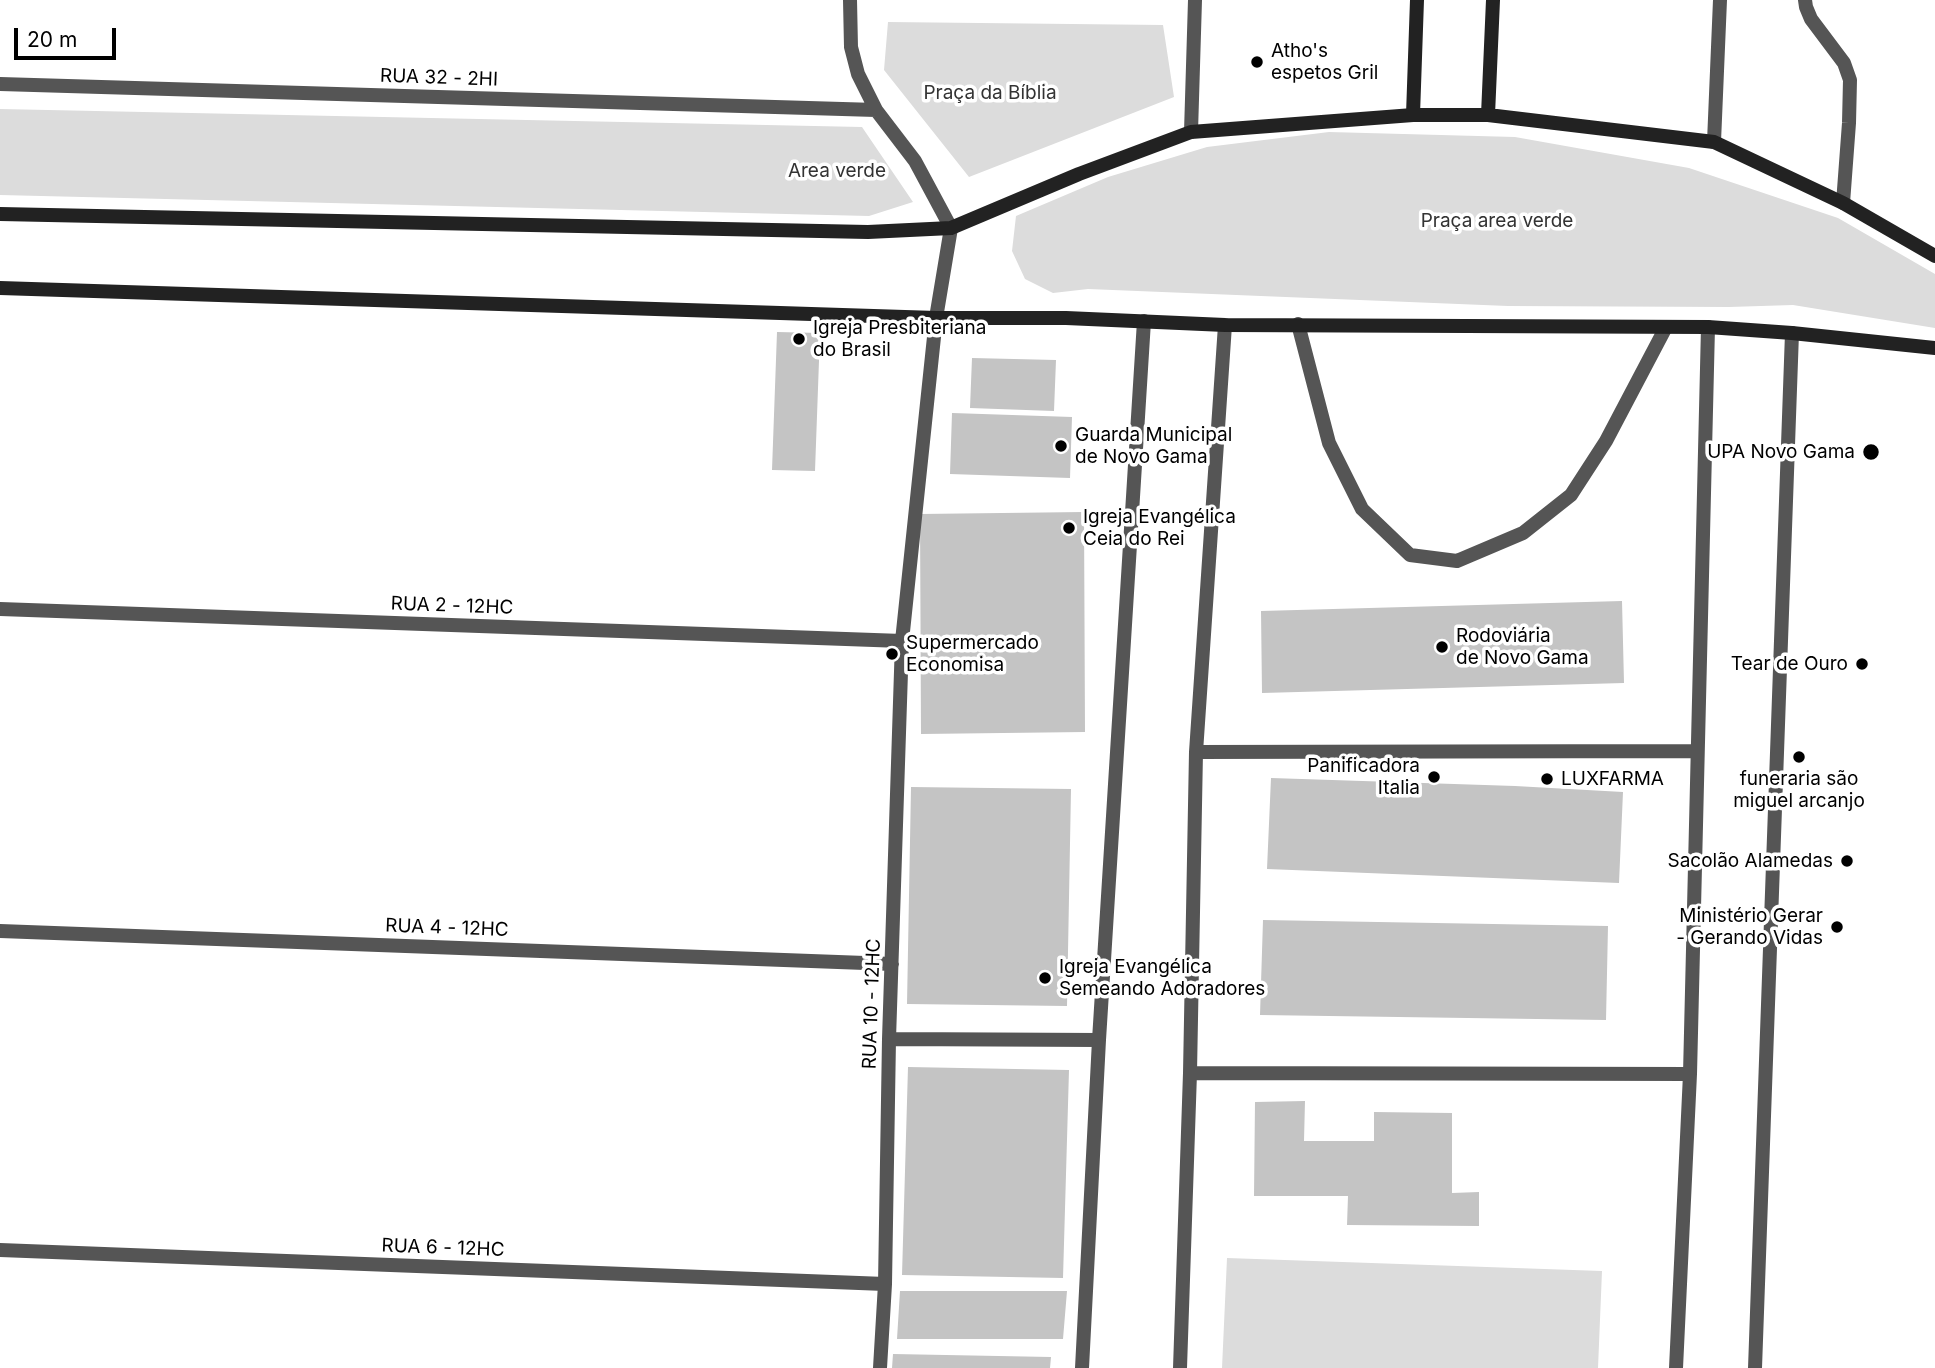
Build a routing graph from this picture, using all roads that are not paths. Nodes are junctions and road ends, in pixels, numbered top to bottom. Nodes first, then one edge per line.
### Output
1 (850, 0) edge
2 (1195, 0) edge
3 (1417, 0) edge
4 (1493, 0) edge
5 (1720, 0) edge
6 (1805, 0) edge
7 (0, 84) edge
8 (876, 110) junction
9 (1488, 115) junction
10 (1413, 116) junction
11 (1191, 132) junction
12 (1714, 142) junction
13 (1843, 203) junction
14 (0, 214) edge
15 (951, 228) junction
16 (1935, 256) edge
17 (0, 288) edge
18 (936, 318) junction
19 (1144, 321) junction
20 (1298, 324) junction
21 (1225, 325) junction
22 (1666, 327) junction
23 (1708, 327) junction
24 (1792, 333) junction
25 (1935, 348) edge
26 (0, 609) edge
27 (902, 641) junction
28 (1697, 751) junction
29 (1196, 752) junction
30 (0, 931) edge
31 (892, 964) junction
32 (889, 1039) junction
33 (1098, 1040) junction
34 (1190, 1073) junction
35 (1690, 1074) junction
36 (0, 1250) edge
37 (885, 1284) junction
38 (880, 1368) edge
39 (1082, 1368) edge
40 (1180, 1368) edge
41 (1676, 1368) edge
42 (1755, 1368) edge

1 - 8 street
2 - 11 street
3 - 10 street
4 - 9 street
5 - 12 street
6 - 13 street
7 - 8 street, RUA 32 - 2HI
8 - 15 street
9 - 10 street
9 - 12 street
10 - 11 street
11 - 15 street
12 - 13 street
13 - 16 street
14 - 15 street
15 - 18 street, RUA 10 - 12HC
17 - 18 street
18 - 19 street
18 - 27 street, RUA 10 - 12HC
19 - 21 street
19 - 33 street
20 - 21 street
20 - 22 street
20 - 22 street
21 - 29 street
22 - 23 street
23 - 24 street
23 - 28 street
24 - 25 street
24 - 42 street
26 - 27 street, RUA 2 - 12HC
27 - 31 street, RUA 10 - 12HC
28 - 29 street
28 - 35 street
29 - 34 street
30 - 31 street, RUA 4 - 12HC
31 - 32 street, RUA 10 - 12HC
32 - 33 street
32 - 37 street, RUA 10 - 12HC
33 - 39 street
34 - 35 street
34 - 40 street
35 - 41 street
36 - 37 street, RUA 6 - 12HC
37 - 38 street, RUA 10 - 12HC

